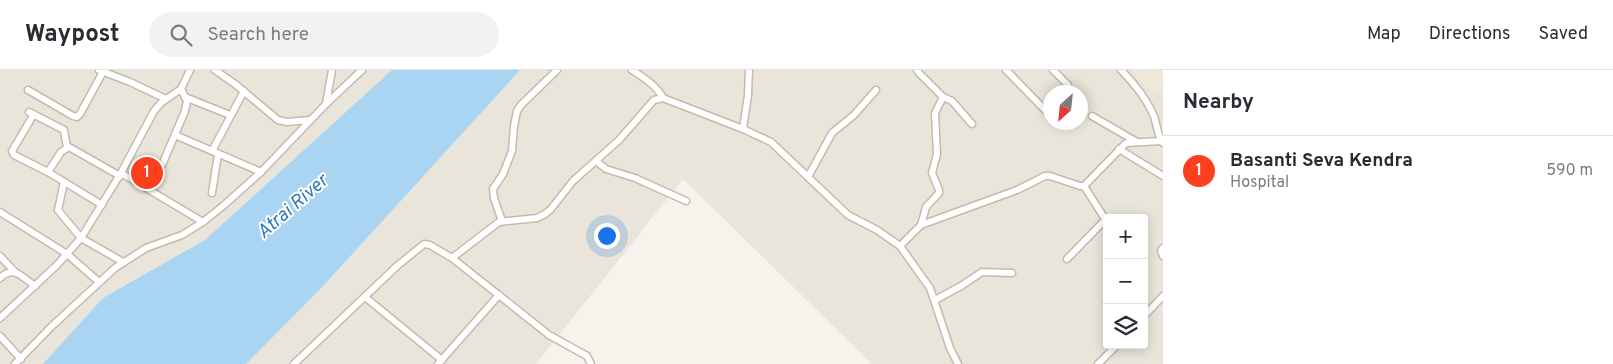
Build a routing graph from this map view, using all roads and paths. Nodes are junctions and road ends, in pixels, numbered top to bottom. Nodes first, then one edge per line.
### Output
1 (190, 70) edge
2 (215, 70) edge
3 (332, 70) edge
4 (362, 70) edge
5 (557, 70) edge
6 (632, 70) edge
7 (748, 70) edge
8 (917, 70) edge
9 (1006, 70) edge
10 (1052, 70) edge
11 (1121, 70) edge
12 (102, 71) edge
13 (1068, 85) dead end
14 (180, 89) junction
15 (28, 90) dead end
16 (876, 90) dead end
17 (244, 91) junction
18 (184, 97) junction
19 (943, 97) junction
20 (663, 98) junction
21 (166, 99) junction
22 (326, 104) junction
23 (1043, 109) edge
24 (230, 115) junction
25 (1092, 116) dead end
26 (310, 120) junction
27 (972, 124) dead end
28 (743, 129) junction
29 (176, 135) junction
30 (1138, 142) junction
31 (1162, 142) edge
32 (66, 148) junction
33 (1120, 149) junction
34 (215, 152) junction
35 (596, 160) junction
36 (48, 172) junction
37 (261, 172) junction
38 (120, 174) junction
39 (1163, 176) edge
40 (808, 177) junction
41 (64, 182) junction
42 (1084, 186) junction
43 (146, 188) junction
44 (212, 193) dead end
45 (686, 201) dead end
46 (102, 204) junction
47 (0, 212) edge
48 (1103, 216) edge
49 (502, 221) junction
50 (203, 222) junction
51 (1103, 224) edge
52 (921, 225) junction
53 (81, 238) junction
54 (900, 246) junction
55 (1163, 248) edge
56 (67, 254) junction
57 (0, 256) edge
58 (1163, 256) edge
59 (452, 258) junction
60 (1067, 258) dead end
61 (123, 262) junction
62 (16, 273) junction
63 (1012, 273) dead end
64 (0, 278) edge
65 (99, 282) junction
66 (35, 286) junction
67 (499, 295) junction
68 (1163, 296) edge
69 (365, 298) junction
70 (935, 300) junction
71 (1148, 312) edge
72 (0, 318) edge
73 (0, 336) edge
74 (1112, 349) edge
75 (22, 359) junction
76 (440, 362) edge
77 (16, 364) edge
78 (294, 364) edge
79 (591, 364) edge
80 (958, 364) edge
81 (1098, 364) edge

1 - 14 street
2 - 17 street
3 - 22 street
4 - 22 street
5 - 49 street
6 - 20 street
7 - 28 street
8 - 19 street
9 - 23 street
10 - 13 street
11 - 31 street
12 - 15 street
12 - 21 street
14 - 18 street
14 - 21 street
16 - 40 street
17 - 24 street
17 - 26 street
18 - 24 street
18 - 29 street
19 - 27 street
19 - 52 street
20 - 28 street
20 - 35 street
21 - 38 street
22 - 26 street
24 - 34 street
25 - 30 street
26 - 37 street
28 - 40 street
29 - 34 street
29 - 43 street
30 - 31 street
30 - 33 street
32 - 36 street
32 - 36 street
32 - 38 street
33 - 39 street
33 - 42 street
34 - 37 street
34 - 44 street
35 - 45 street
35 - 49 street
36 - 41 street
37 - 50 street
38 - 43 street
38 - 46 street
40 - 54 street
41 - 46 street
41 - 53 street
42 - 48 street
42 - 52 street
43 - 50 street
46 - 53 street
47 - 56 street
49 - 59 street
50 - 61 street
51 - 60 street
52 - 54 street
53 - 56 street
53 - 61 street
54 - 70 street
55 - 58 street
56 - 65 street
56 - 66 street
57 - 62 street
59 - 67 street
59 - 69 street
61 - 65 street
62 - 64 street
62 - 66 street
63 - 70 street
65 - 75 street
66 - 72 street
67 - 76 street
67 - 79 street
68 - 71 street
69 - 76 street
69 - 78 street
70 - 80 street
73 - 75 street
74 - 81 street
75 - 77 street

